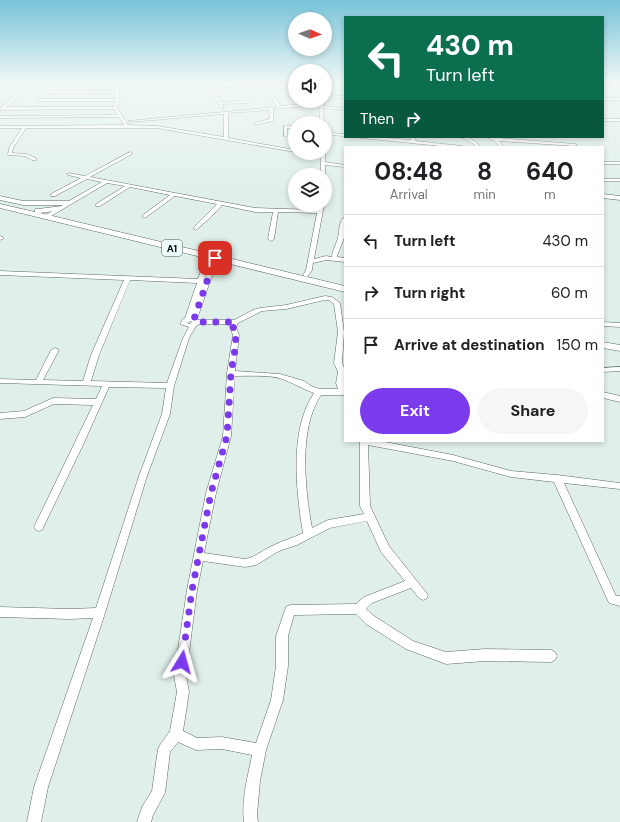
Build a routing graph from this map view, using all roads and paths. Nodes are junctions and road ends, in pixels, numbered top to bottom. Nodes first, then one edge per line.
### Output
1 (124, 120) edge
2 (156, 120) edge
3 (225, 120) edge
4 (270, 120) edge
5 (126, 124) junction
6 (255, 124) dead end
7 (25, 126) junction
8 (0, 127) edge
9 (288, 127) edge
10 (288, 134) edge
11 (332, 134) edge
12 (344, 136) edge
13 (387, 138) edge
14 (465, 138) edge
15 (490, 138) edge
16 (569, 138) edge
17 (226, 139) junction
18 (282, 139) dead end
19 (288, 139) edge
20 (413, 139) edge
21 (495, 140) junction
22 (456, 146) edge
23 (477, 146) edge
24 (501, 146) edge
25 (576, 146) edge
26 (288, 150) edge
27 (130, 153) dead end
28 (34, 159) dead end
29 (324, 160) edge
30 (324, 163) junction
31 (604, 163) edge
32 (620, 163) edge
33 (344, 166) edge
34 (324, 168) edge
35 (70, 174) dead end
36 (85, 177) junction
37 (604, 180) edge
38 (620, 180) edge
39 (106, 181) junction
40 (128, 186) junction
41 (174, 194) junction
42 (54, 195) dead end
43 (604, 196) edge
44 (0, 198) edge
45 (620, 198) edge
46 (0, 202) edge
47 (220, 204) junction
48 (98, 205) dead end
49 (0, 206) edge
50 (55, 211) junction
51 (276, 211) junction
52 (288, 211) edge
53 (320, 212) edge
54 (145, 216) dead end
55 (344, 222) edge
56 (196, 228) dead end
57 (271, 239) dead end
58 (212, 257) junction
59 (336, 259) junction
60 (344, 260) edge
61 (311, 262) junction
62 (0, 273) edge
63 (306, 275) junction
64 (128, 278) junction
65 (200, 281) junction
66 (344, 284) edge
67 (344, 289) edge
68 (191, 322) junction
69 (235, 322) junction
70 (604, 324) edge
71 (620, 325) edge
72 (604, 338) edge
73 (620, 341) edge
74 (604, 345) edge
75 (620, 348) edge
76 (55, 350) dead end
77 (620, 369) edge
78 (604, 370) edge
79 (231, 373) junction
80 (344, 373) edge
81 (0, 381) edge
82 (38, 383) junction
83 (86, 384) junction
84 (106, 385) junction
85 (170, 386) junction
86 (344, 391) edge
87 (319, 392) junction
88 (344, 392) edge
89 (604, 395) edge
90 (620, 399) edge
91 (98, 402) junction
92 (0, 416) edge
93 (364, 442) edge
94 (369, 442) edge
95 (557, 478) junction
96 (620, 486) edge
97 (370, 517) junction
98 (40, 527) dead end
99 (308, 534) junction
100 (198, 556) junction
101 (412, 583) junction
102 (423, 595) dead end
103 (620, 600) edge
104 (358, 609) junction
105 (0, 612) edge
106 (100, 613) junction
107 (551, 656) dead end
108 (176, 734) junction
109 (260, 750) junction
110 (34, 822) edge
111 (144, 822) edge
112 (251, 822) edge

1 - 5 street
2 - 5 street
3 - 17 street
4 - 6 street
5 - 7 street
5 - 17 street
7 - 8 street
7 - 28 street
9 - 10 street
11 - 12 street
13 - 20 street
14 - 23 street
15 - 21 street
16 - 25 street
17 - 26 street
18 - 19 street
20 - 22 street
21 - 24 street
21 - 25 street
27 - 36 street
29 - 30 street
30 - 33 street
30 - 34 street
31 - 32 street
35 - 36 street
36 - 39 street
36 - 42 street
37 - 38 street
39 - 40 street
39 - 50 street
40 - 41 street
40 - 48 street
41 - 47 street
41 - 54 street
43 - 45 street
44 - 50 street
46 - 50 highway, A1
47 - 51 street
47 - 56 street
49 - 50 highway, A1
50 - 58 highway, A1
50 - 63 highway, A1
51 - 52 street
51 - 57 street
53 - 61 street
55 - 59 street
58 - 65 street
58 - 67 highway, A1
58 - 68 street
59 - 60 street
59 - 61 street
61 - 63 street
62 - 64 street
63 - 66 highway, A1
64 - 65 street
64 - 83 street
65 - 68 street
68 - 69 street
68 - 85 street
69 - 79 street
69 - 80 street
70 - 71 street
72 - 73 highway
74 - 75 highway
76 - 82 street
77 - 78 street
79 - 87 street
79 - 100 street
80 - 86 street
81 - 82 street
82 - 83 street
83 - 84 street
84 - 85 street
84 - 91 street
85 - 106 street
87 - 88 street
87 - 99 street
89 - 90 street
91 - 92 street
91 - 98 street
93 - 97 street
94 - 95 street
95 - 96 street
95 - 103 street
97 - 99 street
97 - 101 street
99 - 100 street
100 - 108 street
101 - 102 street
101 - 104 street
104 - 107 street
104 - 109 street
105 - 106 street
106 - 110 street
108 - 109 street
108 - 111 street
109 - 112 street

